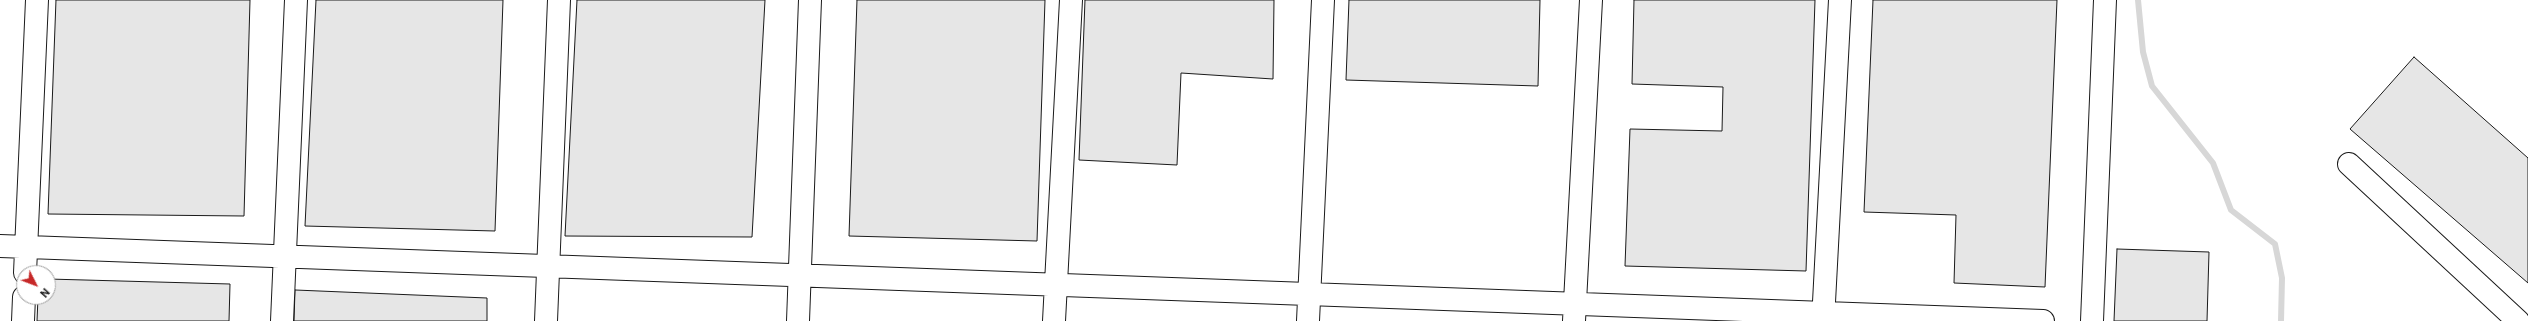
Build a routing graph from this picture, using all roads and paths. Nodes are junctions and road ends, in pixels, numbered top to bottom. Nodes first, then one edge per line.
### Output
1 (37, 0) edge
2 (296, 0) edge
3 (559, 0) edge
4 (810, 0) edge
5 (1071, 0) edge
6 (1323, 0) edge
7 (1591, 0) edge
8 (1840, 0) edge
9 (2105, 0) edge
10 (2349, 164) dead end
11 (0, 246) edge
12 (26, 247) junction
13 (285, 257) junction
14 (25, 265) edge
15 (548, 266) junction
16 (800, 276) junction
17 (1056, 285) junction
18 (1309, 294) junction
19 (24, 305) edge
20 (1574, 312) edge
21 (1823, 317) edge
22 (23, 321) edge
23 (282, 321) edge
24 (546, 321) edge
25 (798, 321) edge
26 (1054, 321) edge
27 (1308, 321) edge
28 (2043, 321) edge
29 (2092, 321) edge
30 (2518, 321) edge

1 - 12 lane
2 - 13 lane
3 - 15 lane
4 - 16 lane
5 - 17 lane
6 - 18 lane
7 - 20 lane
8 - 21 lane
9 - 29 lane
10 - 30 lane
11 - 12 lane
12 - 13 lane
12 - 14 lane
13 - 15 lane
13 - 23 lane
15 - 16 lane
15 - 24 lane
16 - 17 lane
16 - 25 lane
17 - 18 lane
17 - 26 lane
18 - 20 lane
18 - 27 lane
19 - 22 lane
20 - 21 lane
21 - 28 lane

